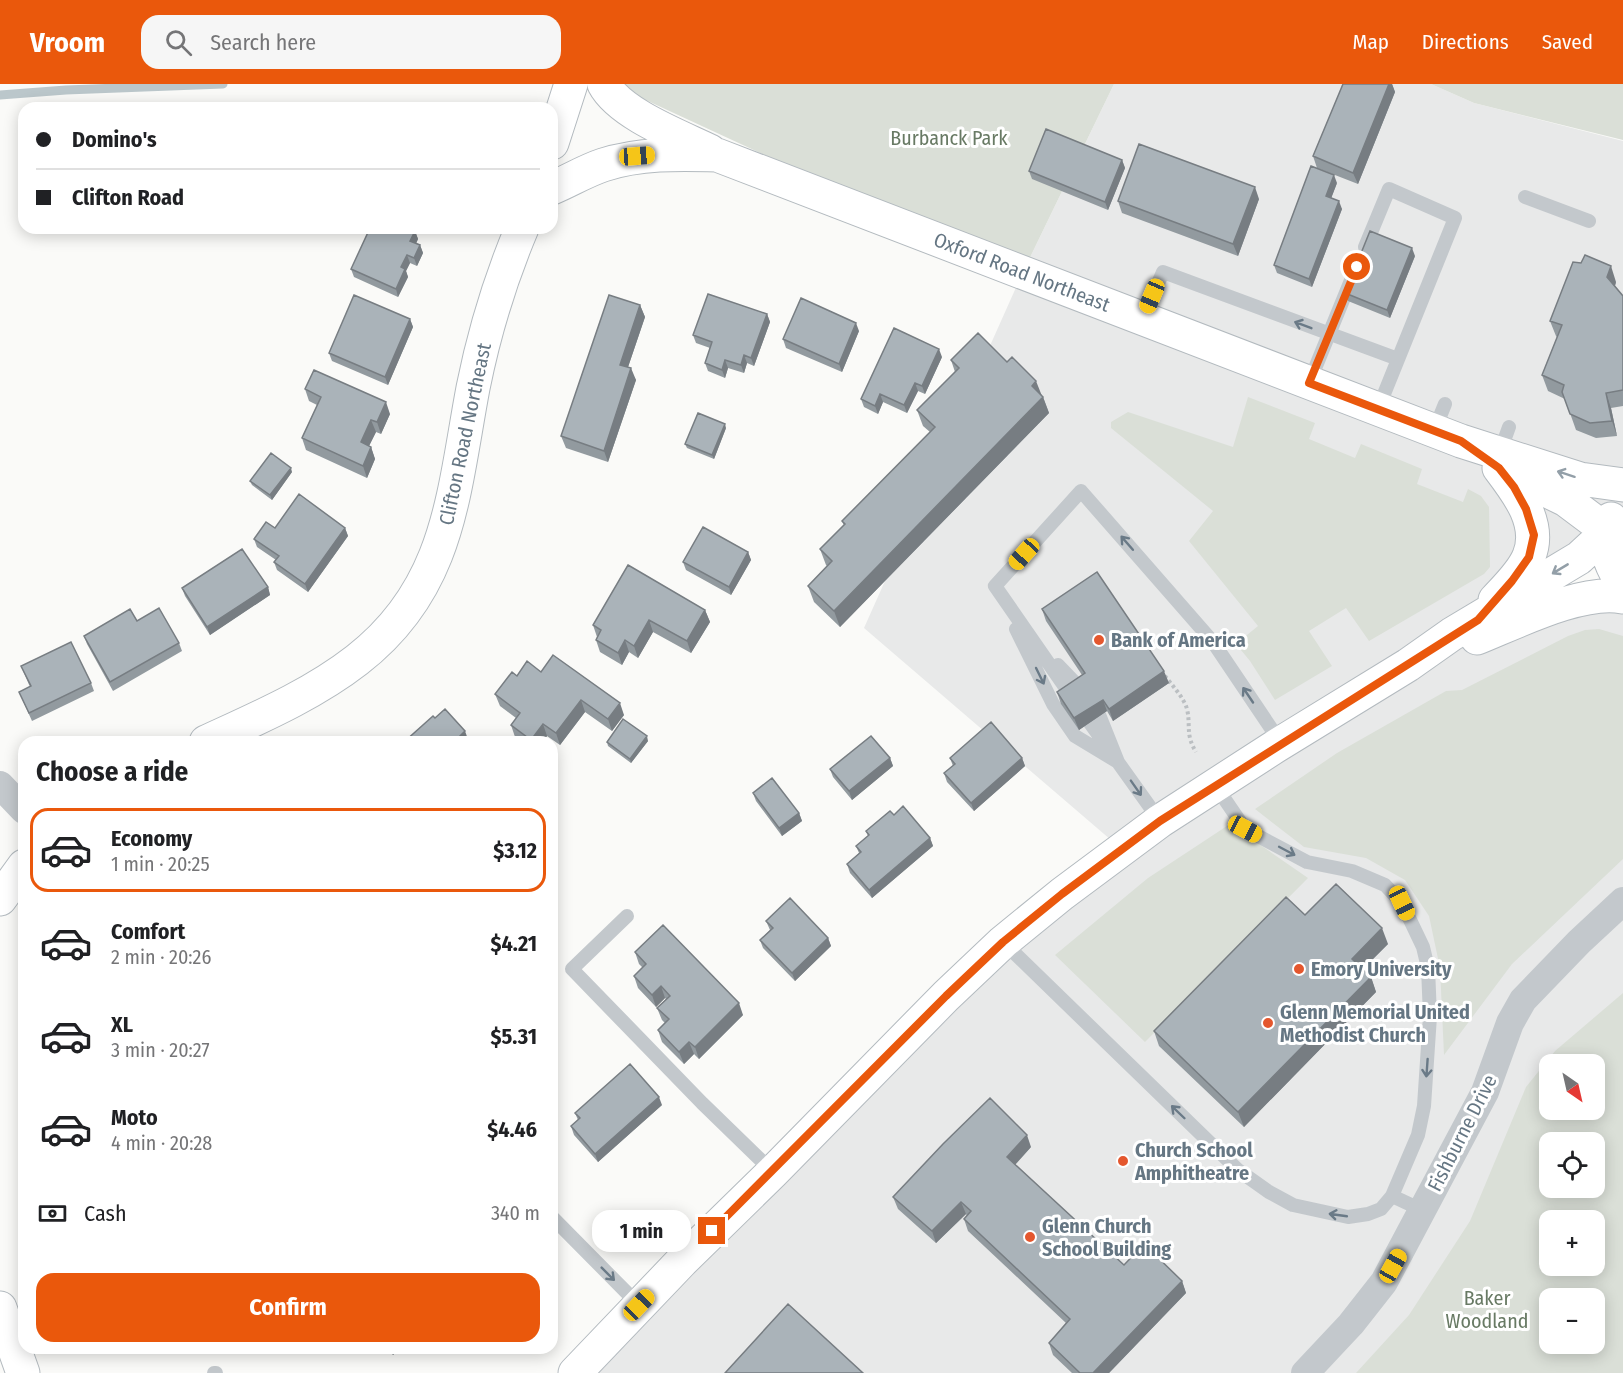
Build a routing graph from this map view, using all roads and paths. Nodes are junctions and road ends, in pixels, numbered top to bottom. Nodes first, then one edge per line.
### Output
1 (571, 84) edge
2 (604, 84) edge
3 (558, 124) edge
4 (717, 155) junction
5 (558, 185) edge
6 (1525, 197) dead end
7 (1589, 221) dead end
8 (519, 234) edge
9 (1143, 319) junction
10 (1329, 335) junction
11 (1398, 359) junction
12 (1309, 383) junction
13 (1378, 409) junction
14 (1503, 449) junction
15 (1623, 485) edge
16 (1623, 501) edge
17 (1606, 532) junction
18 (1623, 584) edge
19 (995, 586) junction
20 (1623, 597) edge
21 (1478, 620) junction
22 (1028, 634) junction
23 (1408, 665) junction
24 (1164, 674) edge
25 (1072, 697) edge
26 (1090, 723) edge
27 (218, 736) edge
28 (1281, 743) junction
29 (1196, 752) dead end
30 (1118, 762) junction
31 (0, 785) edge
32 (1215, 785) junction
33 (18, 804) edge
34 (1160, 821) junction
35 (18, 874) edge
36 (0, 899) edge
37 (1623, 901) edge
38 (627, 916) dead end
39 (1003, 942) junction
40 (773, 1172) junction
41 (1392, 1196) junction
42 (1422, 1210) junction
43 (558, 1223) edge
44 (639, 1305) junction
45 (0, 1308) edge
46 (23, 1373) edge
47 (574, 1373) edge
48 (1305, 1373) edge

1 - 3 street
2 - 4 street, Oxford Road Northeast
4 - 5 street, Oxford Road Northeast
4 - 9 street, Oxford Road Northeast
6 - 7 lane
8 - 27 street, Clifton Road Northeast
10 -> 9 lane
9 - 12 street, Oxford Road Northeast
10 - 11 lane
10 - 11 lane
10 - 12 lane
11 - 13 lane
12 - 13 street, Oxford Road Northeast
13 - 14 street, Oxford Road Northeast
15 -> 14 street, Oxford Road Northeast
14 - 17 street, Oxford Road Northeast
14 - 21 street
16 - 17 street
17 - 18 street
17 -> 21 street
19 - 22 lane
28 -> 19 lane
19 -> 30 lane
20 - 23 street
21 - 23 street
22 - 25 lane
22 - 30 lane
23 - 28 street
24 - 29 path
26 - 30 lane
28 - 32 street
30 -> 34 lane
31 - 33 street
32 - 34 street
32 -> 41 lane
34 - 39 street
35 - 36 street
37 - 42 street, Fishburne Drive
38 - 40 lane
39 - 40 street
41 -> 39 lane
40 - 44 street
41 - 42 lane
42 - 48 street, Fishburne Drive
43 -> 44 lane
44 - 47 street
45 - 46 street

